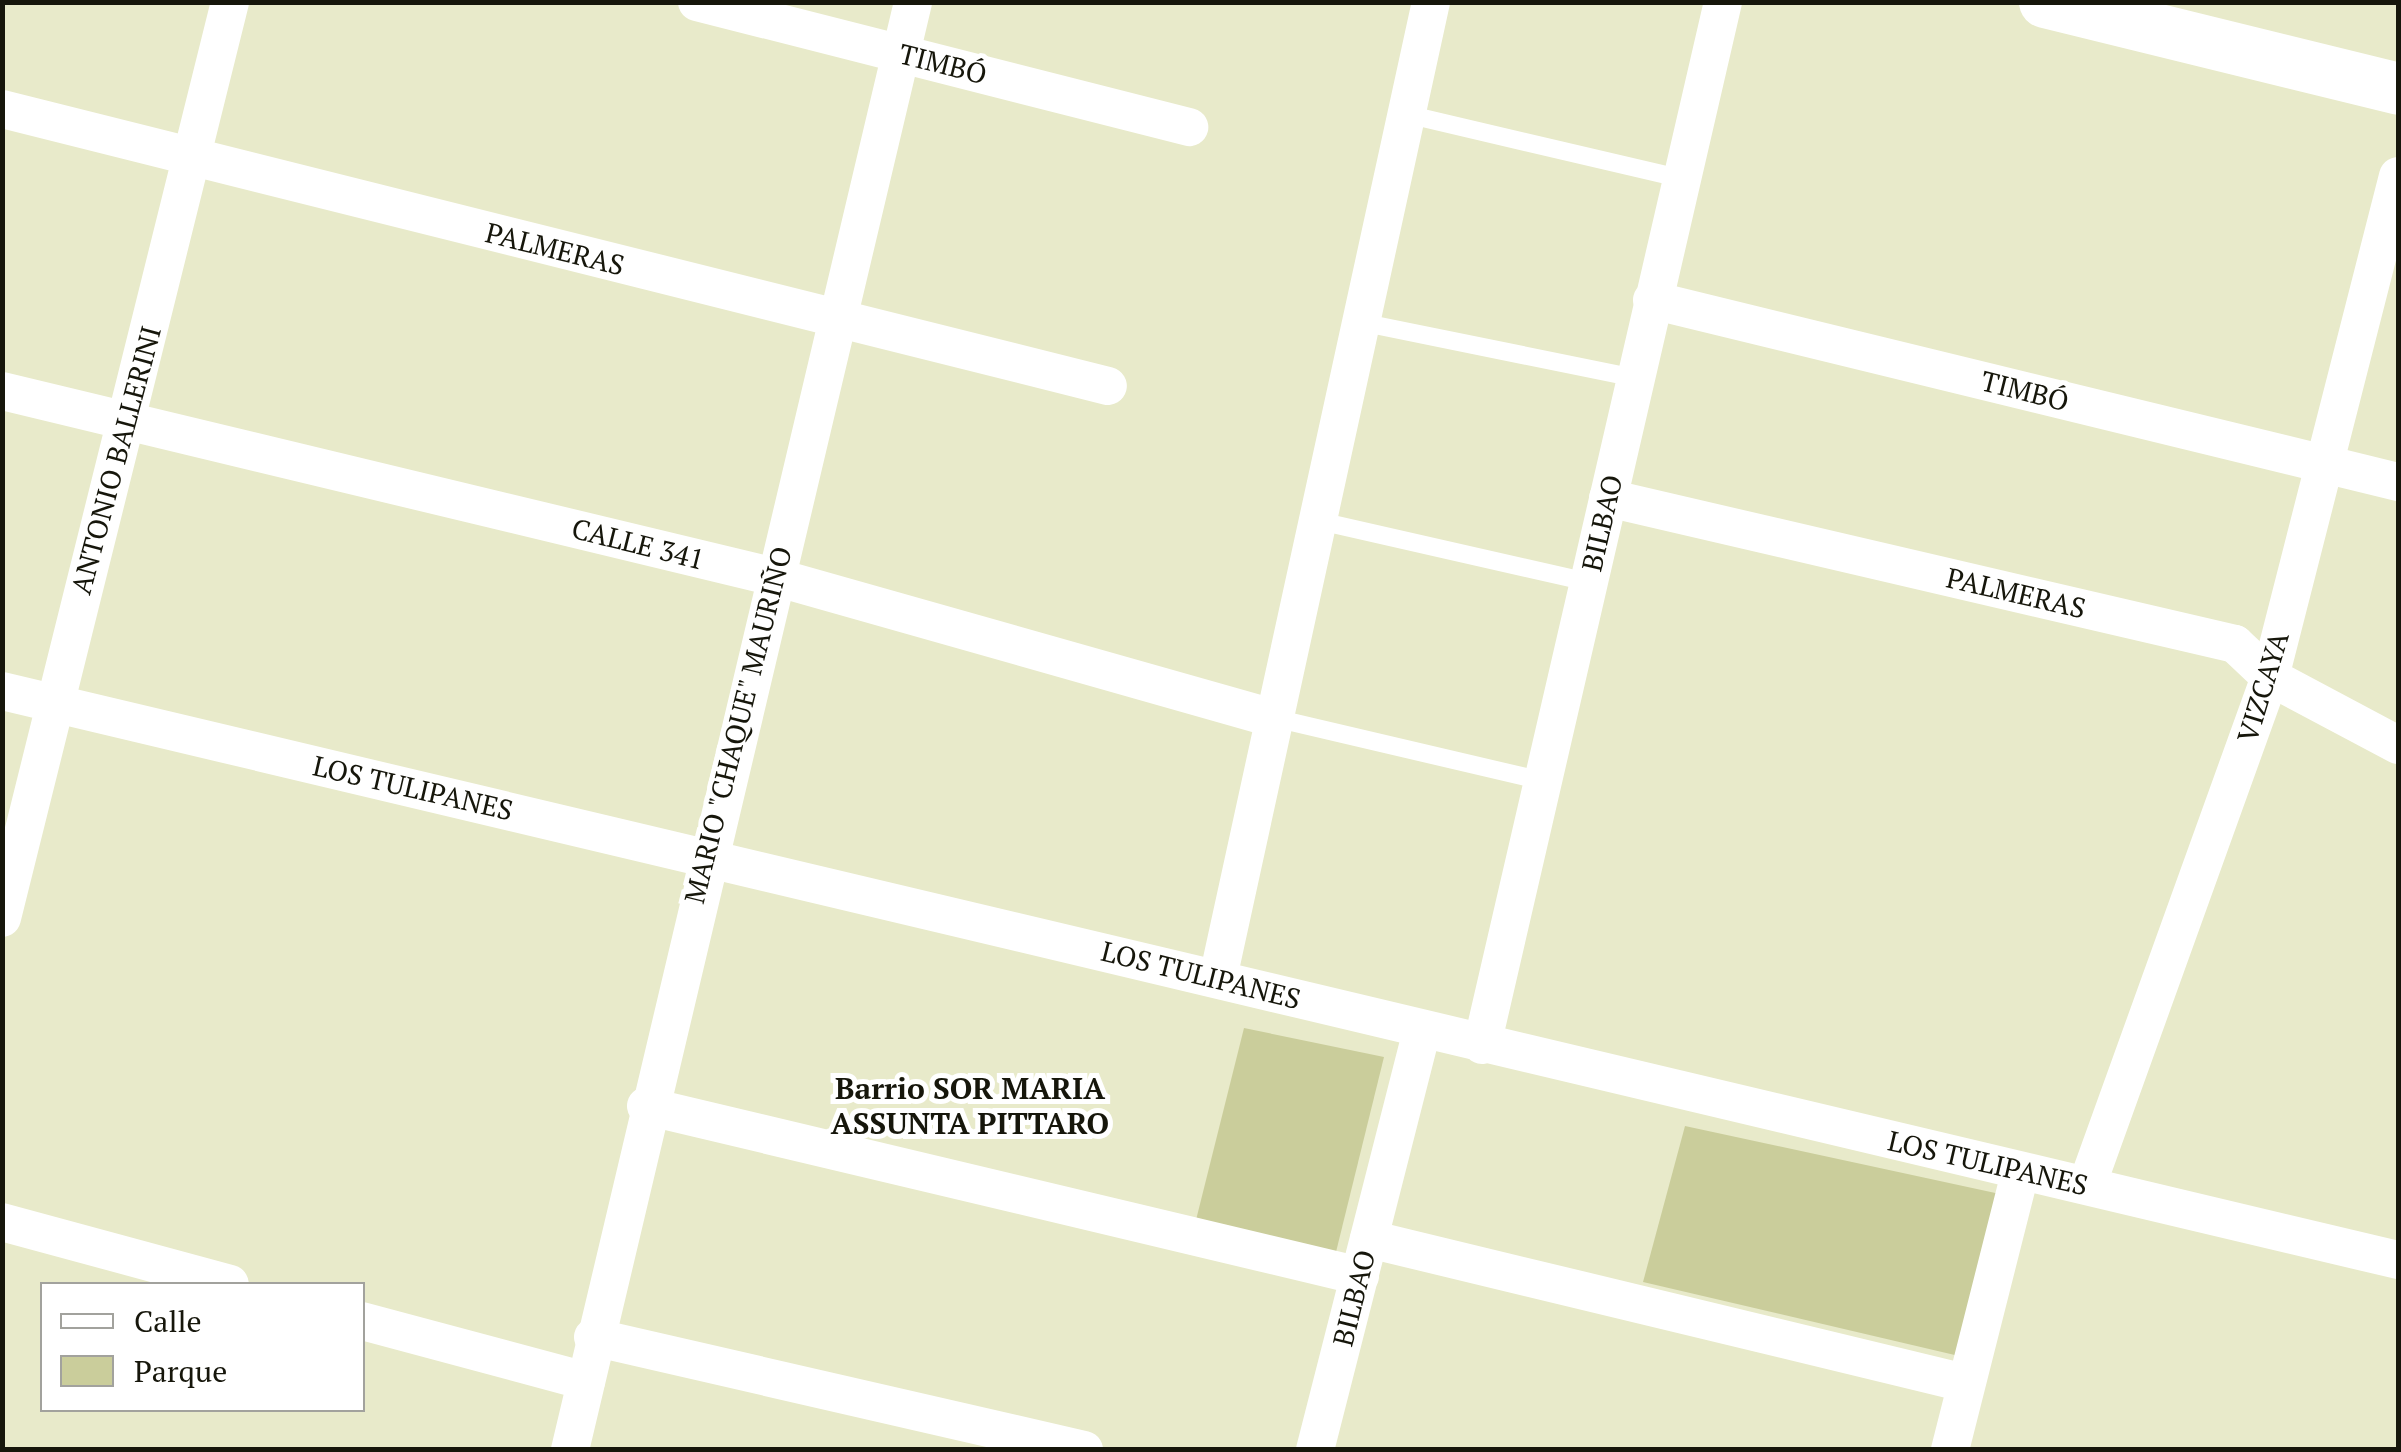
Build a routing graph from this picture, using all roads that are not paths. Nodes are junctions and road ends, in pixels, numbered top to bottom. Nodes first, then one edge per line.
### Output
1 (230, 2) edge
2 (697, 2) edge
3 (913, 2) edge
4 (1431, 2) edge
5 (1723, 2) edge
6 (2045, 2) edge
7 (901, 53) junction
8 (2398, 89) edge
9 (2, 109) edge
10 (1405, 114) junction
11 (1190, 127) dead end
12 (190, 158) junction
13 (2398, 176) edge
14 (1682, 178) junction
15 (1652, 300) junction
16 (838, 320) junction
17 (1360, 322) junction
18 (1635, 378) junction
19 (1108, 386) dead end
20 (2, 391) edge
21 (129, 421) junction
22 (2320, 462) junction
23 (2398, 482) edge
24 (1608, 498) junction
25 (1315, 520) junction
26 (775, 578) junction
27 (1588, 582) junction
28 (2270, 677) junction
29 (2, 691) edge
30 (51, 702) junction
31 (1269, 717) junction
32 (2398, 745) edge
33 (1542, 781) junction
34 (705, 857) junction
35 (2, 918) edge
36 (1218, 978) junction
37 (1422, 1030) junction
38 (1482, 1044) junction
39 (646, 1106) junction
40 (2020, 1172) junction
41 (2087, 1185) junction
42 (2, 1222) edge
43 (1369, 1240) junction
44 (2398, 1260) edge
45 (1360, 1276) junction
46 (223, 1282) edge
47 (365, 1321) edge
48 (593, 1337) junction
49 (586, 1382) junction
50 (1965, 1383) junction
51 (570, 1450) edge
52 (1084, 1450) edge
53 (1315, 1450) edge
54 (1950, 1450) edge

1 - 12 street, ANTONIO BALLERINI
2 - 7 street, TIMBÓ
3 - 7 street, MARIO "CHAQUE" MAURIÑO
4 - 10 street
5 - 14 street, BILBAO
6 - 8 street
7 - 11 street, TIMBÓ
7 - 16 street, MARIO "CHAQUE" MAURIÑO
9 - 12 street, PALMERAS
10 - 14 lane
10 - 17 street
12 - 16 street, PALMERAS
12 - 21 street, ANTONIO BALLERINI
13 - 22 street, VIZCAYA
14 - 15 street, BILBAO
15 - 18 street, BILBAO
15 - 22 street, TIMBÓ
16 - 19 street, PALMERAS
16 - 26 street, MARIO "CHAQUE" MAURIÑO
17 - 18 lane
17 - 25 street
18 - 24 street, BILBAO
20 - 21 street, CALLE 341
21 - 26 street, CALLE 341
21 - 30 street, ANTONIO BALLERINI
22 - 23 street, TIMBÓ
22 - 28 street, VIZCAYA
24 - 27 street, BILBAO
24 - 28 street, PALMERAS
25 - 27 lane
25 - 31 street
26 - 31 street, CALLE 341
26 - 34 street, MARIO "CHAQUE" MAURIÑO
27 - 33 street, BILBAO
28 - 32 street, PALMERAS
28 - 41 street, VIZCAYA
29 - 30 street, LOS TULIPANES
30 - 34 street, LOS TULIPANES
30 - 35 street, ANTONIO BALLERINI
31 - 33 lane
31 - 36 street
33 - 38 street, BILBAO
34 - 36 street, LOS TULIPANES
34 - 39 street, MARIO "CHAQUE" MAURIÑO
36 - 37 street, LOS TULIPANES
37 - 38 street, LOS TULIPANES
37 - 43 street, BILBAO
38 - 40 street, LOS TULIPANES
39 - 45 street
39 - 48 street, MARIO "CHAQUE" MAURIÑO
40 - 41 street, LOS TULIPANES
40 - 50 street
41 - 44 street, LOS TULIPANES
42 - 46 street
43 - 45 street, BILBAO
43 - 50 street
45 - 53 street, BILBAO
47 - 49 street
48 - 49 street, MARIO "CHAQUE" MAURIÑO
48 - 52 street
49 - 51 street, MARIO "CHAQUE" MAURIÑO
50 - 54 street

